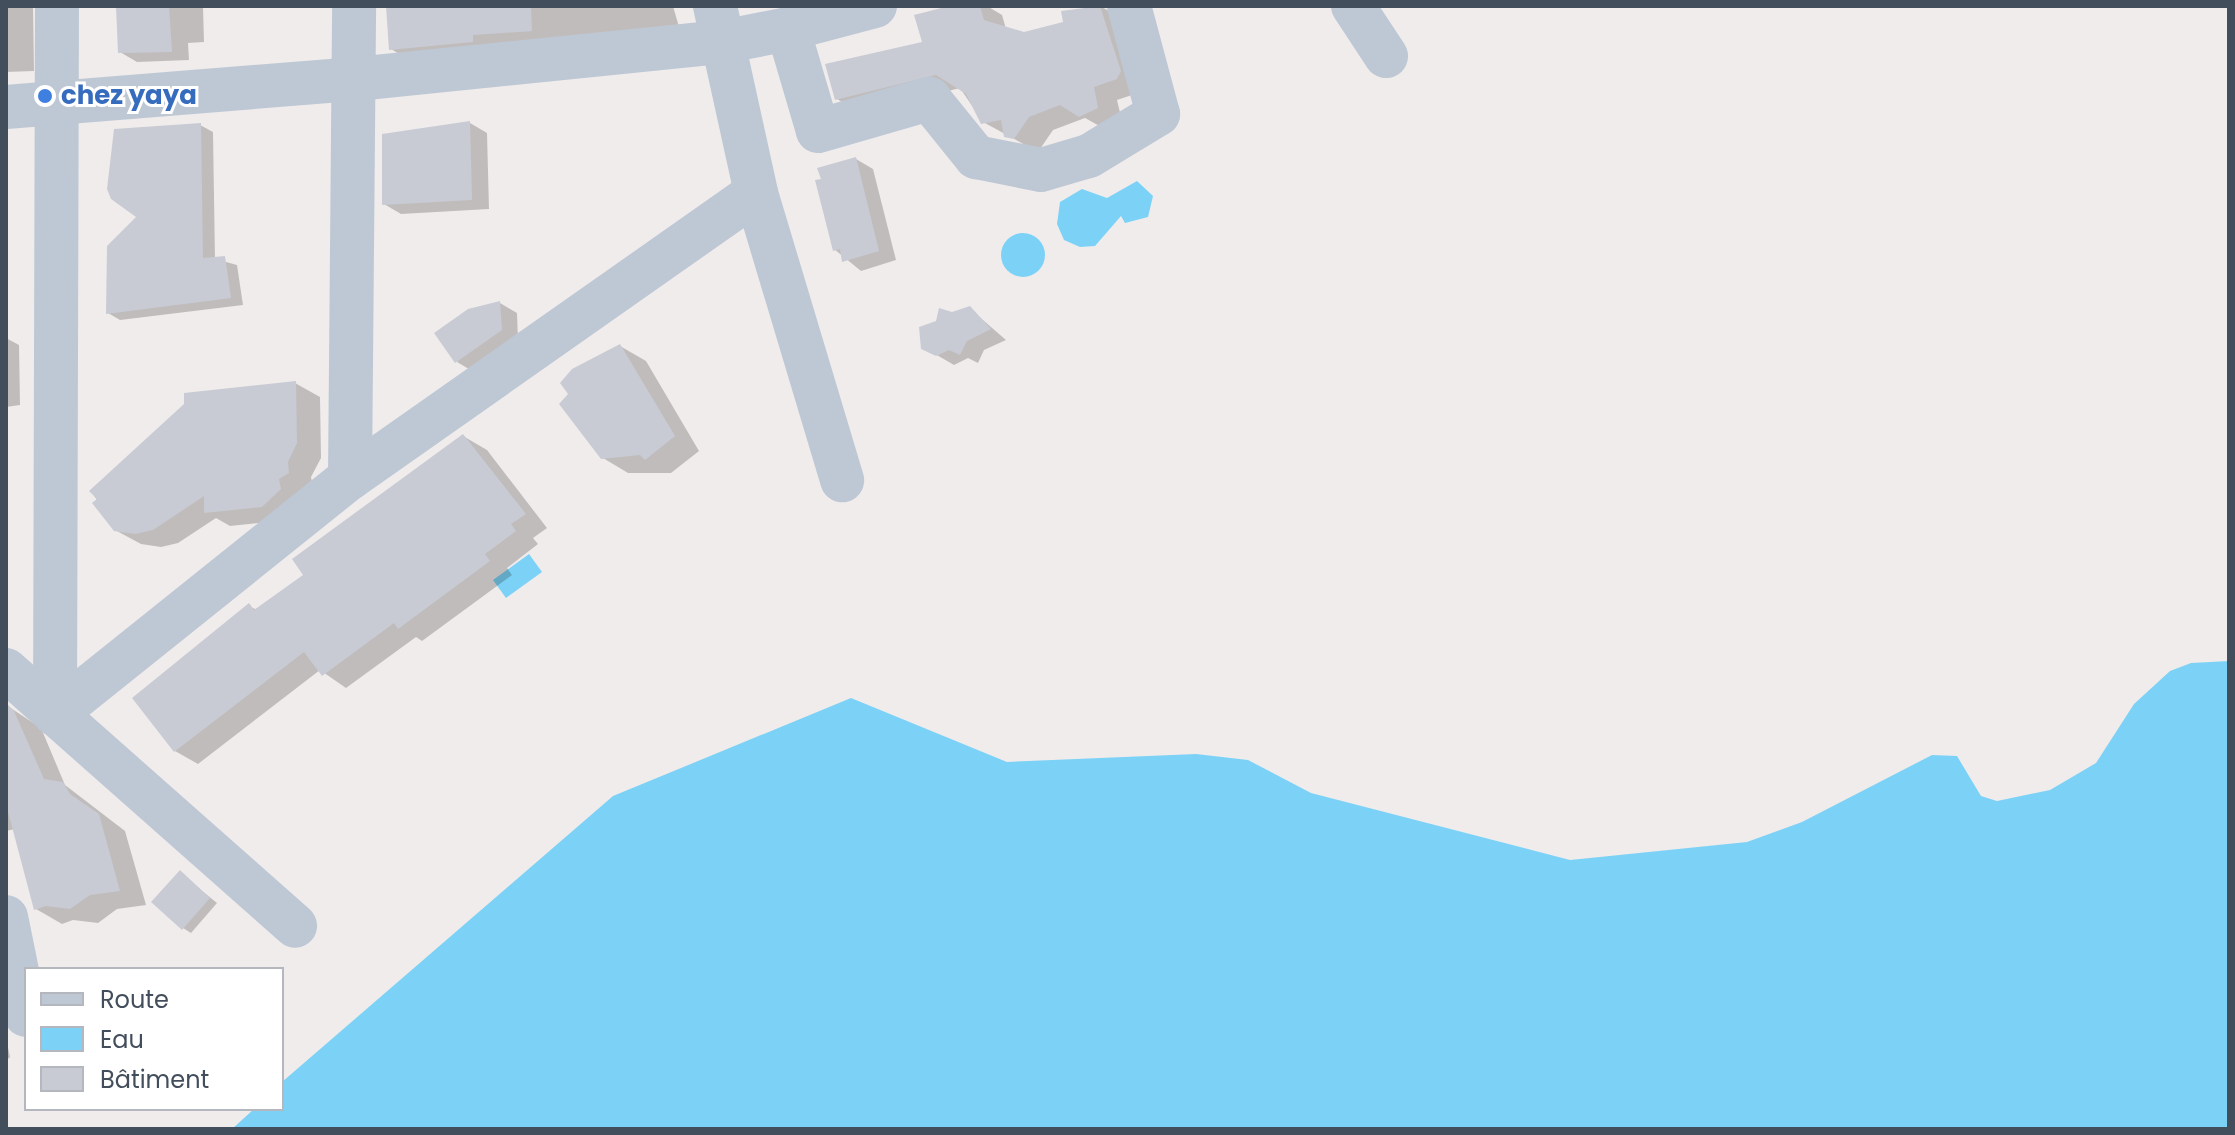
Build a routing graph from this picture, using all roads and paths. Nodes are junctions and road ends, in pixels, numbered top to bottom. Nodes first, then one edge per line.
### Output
1 (57, 6) edge
2 (354, 6) edge
3 (875, 6) edge
4 (1353, 6) edge
5 (1135, 7) edge
6 (718, 24) edge
7 (788, 29) junction
8 (1386, 56) dead end
9 (356, 79) junction
10 (57, 103) junction
11 (6, 107) edge
12 (756, 193) junction
13 (350, 478) junction
14 (842, 480) dead end
15 (6, 670) edge
16 (55, 714) junction
17 (6, 917) edge
18 (295, 926) dead end
19 (24, 1005) edge

1 - 10 street
2 - 9 street
3 - 7 street
4 - 8 street
5 - 7 street
6 - 7 street
6 - 9 street
6 - 12 street
9 - 10 street
9 - 13 street
10 - 11 street
10 - 16 street
12 - 13 street
12 - 14 street
13 - 16 street
15 - 16 street
16 - 18 street
17 - 19 street

